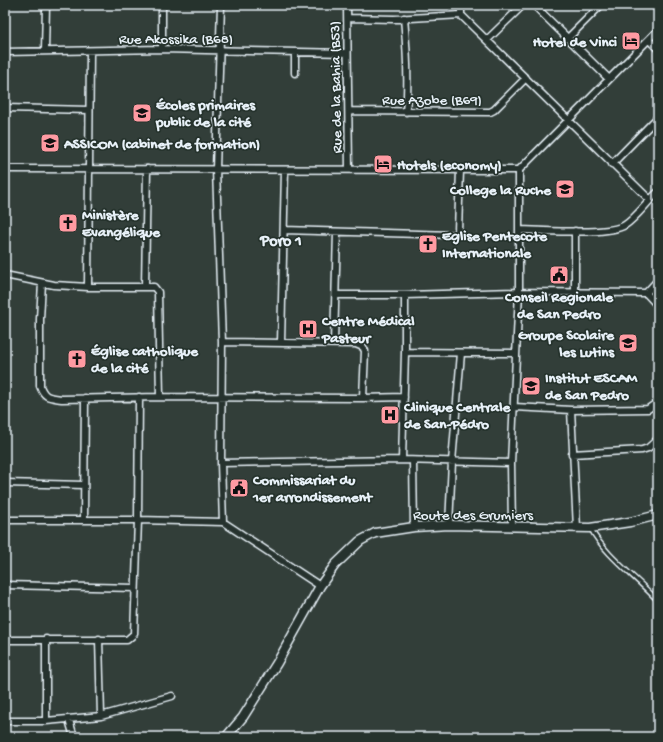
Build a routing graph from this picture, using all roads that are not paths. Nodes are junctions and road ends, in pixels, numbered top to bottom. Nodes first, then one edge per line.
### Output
1 (46, 5) edge
2 (162, 5) edge
3 (222, 5) edge
4 (347, 5) edge
5 (461, 5) edge
6 (523, 5) edge
7 (534, 5) edge
8 (601, 5) edge
9 (461, 15) junction
10 (348, 18) junction
11 (404, 18) junction
12 (658, 30) edge
13 (568, 38) junction
14 (486, 40) junction
15 (649, 40) junction
16 (162, 49) junction
17 (658, 49) edge
18 (220, 50) junction
19 (45, 51) junction
20 (90, 51) junction
21 (5, 52) edge
22 (295, 52) junction
23 (347, 53) junction
24 (295, 73) dead end
25 (526, 78) junction
26 (609, 79) junction
27 (5, 108) edge
28 (90, 110) junction
29 (349, 112) junction
30 (406, 112) junction
31 (658, 117) edge
32 (568, 121) junction
33 (612, 164) junction
34 (89, 168) junction
35 (5, 169) edge
36 (147, 169) junction
37 (216, 169) junction
38 (349, 169) junction
39 (285, 170) junction
40 (460, 170) junction
41 (519, 170) junction
42 (658, 192) edge
43 (650, 200) junction
44 (284, 230) junction
45 (519, 230) junction
46 (575, 231) junction
47 (337, 232) junction
48 (5, 275) edge
49 (658, 280) edge
50 (42, 283) junction
51 (88, 287) junction
52 (146, 287) junction
53 (519, 292) junction
54 (575, 292) junction
55 (646, 293) junction
56 (336, 295) junction
57 (405, 295) junction
58 (658, 306) edge
59 (222, 342) junction
60 (281, 343) junction
61 (334, 343) junction
62 (405, 352) junction
63 (461, 353) junction
64 (516, 353) junction
65 (139, 397) junction
66 (160, 397) junction
67 (404, 397) junction
68 (85, 398) junction
69 (222, 398) junction
70 (363, 398) junction
71 (658, 402) edge
72 (514, 407) junction
73 (570, 410) junction
74 (658, 439) edge
75 (572, 454) junction
76 (402, 460) junction
77 (413, 461) junction
78 (452, 462) junction
79 (221, 463) junction
80 (511, 463) junction
81 (5, 483) edge
82 (84, 485) junction
83 (658, 515) edge
84 (5, 520) edge
85 (84, 520) junction
86 (138, 520) junction
87 (223, 522) junction
88 (449, 525) junction
89 (414, 527) junction
90 (512, 527) junction
91 (577, 528) junction
92 (590, 528) junction
93 (5, 585) edge
94 (320, 586) junction
95 (135, 588) junction
96 (658, 601) edge
97 (46, 639) junction
98 (99, 639) junction
99 (5, 640) edge
100 (172, 696) dead end
101 (101, 716) junction
102 (69, 720) junction
103 (5, 721) edge
104 (46, 721) junction
105 (74, 737) edge
106 (226, 737) edge

1 - 19 street
2 - 16 street
3 - 18 street
4 - 10 street, Rue de la Bahia (B53)
5 - 9 street
6 - 14 street
7 - 13 street
8 - 13 street
9 - 11 street
9 - 14 street
10 - 11 street
10 - 23 street, Rue de la Bahia (B53)
11 - 30 street
12 - 15 street
13 - 26 street
14 - 25 street
15 - 17 street
15 - 26 street
16 - 18 street, Rue Akossika (B68)
16 - 20 street, Rue Akossika (B68)
18 - 22 street, Rue Akossika (B68)
18 - 37 street
19 - 20 street, Rue Akossika (B68)
19 - 21 street, Rue Akossika (B68)
20 - 28 street
22 - 23 street, Rue Akossika (B68)
22 - 24 street
23 - 29 street, Rue de la Bahia (B53)
25 - 30 street, Rue Azobe (B69)
25 - 32 street
26 - 32 street
27 - 28 street
28 - 34 street
29 - 30 street, Rue Azobe (B69)
29 - 38 street, Rue de la Bahia (B53)
31 - 33 street
32 - 33 street
32 - 41 street
33 - 43 street
34 - 35 street
34 - 36 street
34 - 51 street
36 - 37 street
36 - 52 street
37 - 39 street
37 - 59 street
38 - 39 street
38 - 40 street
39 - 44 street
40 - 41 street
40 - 47 street
41 - 45 street
42 - 43 street
43 - 46 street
44 - 47 street
44 - 60 street
45 - 46 street
45 - 53 street
46 - 54 street
47 - 56 street
48 - 50 street
49 - 55 street
50 - 51 street
50 - 68 street
51 - 52 street
52 - 66 street
53 - 54 street
53 - 57 street
53 - 64 street
54 - 55 street
55 - 58 street
56 - 57 street
56 - 61 street
57 - 62 street
59 - 60 street
59 - 69 street
60 - 61 street
61 - 70 street
62 - 63 street
62 - 67 street
63 - 64 street
63 - 78 street
64 - 72 street
65 - 66 street
65 - 68 street
65 - 86 street
66 - 69 street
67 - 70 street
67 - 76 street
68 - 82 street
69 - 70 street
69 - 79 street
71 - 73 street
72 - 73 street
72 - 80 street
73 - 75 street
74 - 75 street
75 - 91 street
76 - 77 street
76 - 79 street
77 - 78 street
77 - 89 street
78 - 80 street
78 - 88 street
79 - 87 street
80 - 90 street
81 - 82 street
82 - 85 street
83 - 92 main road, Route des Grumiers
84 - 85 street
85 - 86 street
86 - 87 street
86 - 95 street
87 - 94 street
88 - 89 main road, Route des Grumiers
88 - 90 main road, Route des Grumiers
89 - 94 main road, Route des Grumiers
90 - 91 main road, Route des Grumiers
91 - 92 main road, Route des Grumiers
92 - 96 lane
93 - 95 street
94 - 106 main road, Route des Grumiers
95 - 98 street
97 - 98 street
97 - 99 street
97 - 104 street
98 - 101 street
100 - 101 street
101 - 102 street
102 - 104 street
102 - 105 street
103 - 104 street

